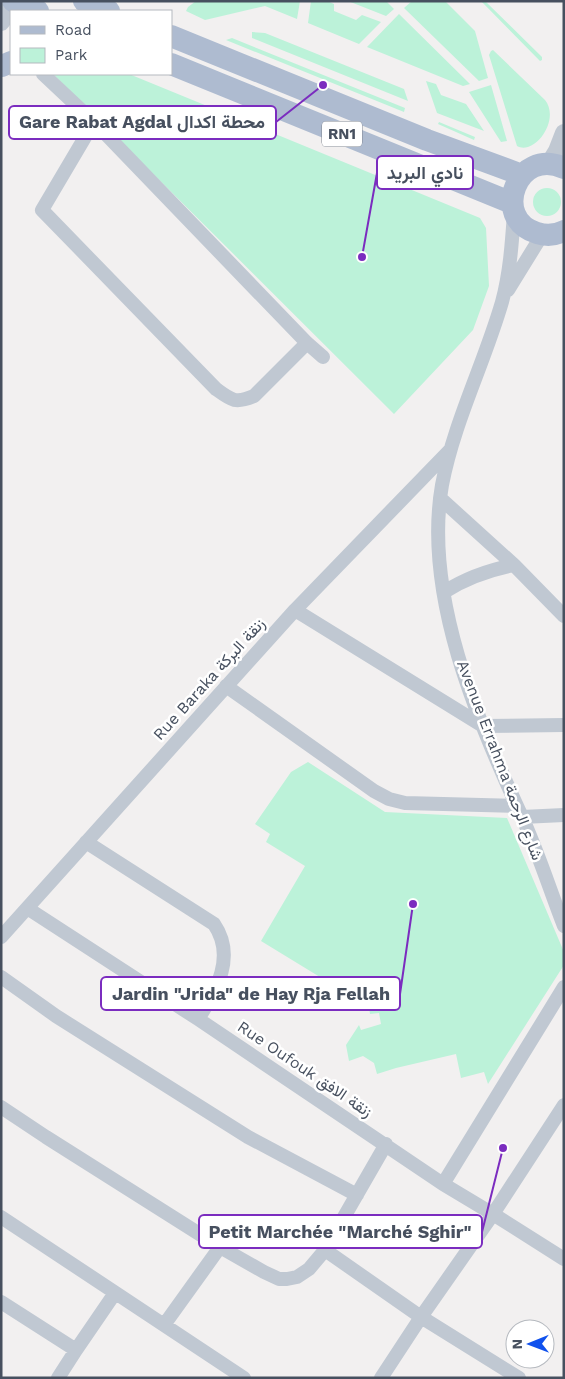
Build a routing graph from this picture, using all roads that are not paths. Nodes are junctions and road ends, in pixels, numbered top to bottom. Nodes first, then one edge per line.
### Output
1 (84, 1) edge
2 (14, 2) edge
3 (34, 10) edge
4 (106, 10) edge
5 (1, 22) edge
6 (172, 36) edge
7 (172, 64) edge
8 (44, 75) edge
9 (94, 122) junction
10 (564, 133) edge
11 (556, 166) edge
12 (522, 175) junction
13 (513, 208) junction
14 (553, 233) edge
15 (502, 302) junction
16 (307, 344) junction
17 (323, 357) dead end
18 (450, 451) junction
19 (440, 498) junction
20 (514, 565) junction
21 (444, 592) junction
22 (295, 610) junction
23 (564, 616) edge
24 (226, 686) junction
25 (564, 725) edge
26 (483, 726) junction
27 (519, 811) junction
28 (564, 815) edge
29 (86, 842) junction
30 (27, 908) junction
31 (564, 926) edge
32 (1, 937) edge
33 (1, 977) edge
34 (564, 987) edge
35 (198, 1019) junction
36 (564, 1105) edge
37 (1, 1107) edge
38 (386, 1144) junction
39 (443, 1184) junction
40 (357, 1195) junction
41 (493, 1214) junction
42 (1, 1217) edge
43 (220, 1247) junction
44 (325, 1250) junction
45 (564, 1259) edge
46 (115, 1293) junction
47 (1, 1302) edge
48 (421, 1316) junction
49 (164, 1325) junction
50 (76, 1350) junction
51 (58, 1378) edge
52 (244, 1378) edge
53 (381, 1378) edge
54 (519, 1378) edge

1 - 4 main road
2 - 3 main road
2 - 5 street
6 - 12 main road, RN1
7 - 13 main road, RN1
8 - 9 street
9 - 16 street
9 - 16 street
10 - 11 street
11 - 12 main road
12 - 13 main road
13 - 14 main road, RN1
13 - 15 street, Avenue Errahma شارع الرحمة
14 - 15 street, Avenue Errahma شارع الرحمة
15 - 18 street, Avenue Errahma شارع الرحمة
16 - 17 street
18 - 19 street, Avenue Errahma شارع الرحمة
18 - 22 street, Rue Baraka زنقة البركة
19 - 20 street
19 - 21 street, Avenue Errahma شارع الرحمة
20 - 21 street
20 - 23 street
21 - 26 street, Avenue Errahma شارع الرحمة
22 - 24 street, Rue Baraka زنقة البركة
22 - 26 street
24 - 27 street
24 - 29 street, Rue Baraka زنقة البركة
25 - 26 street
26 - 27 street, Avenue Errahma شارع الرحمة
27 - 28 street
27 - 31 street, Avenue Errahma شارع الرحمة
29 - 30 street, Rue Baraka زنقة البركة
29 - 35 street
30 - 32 street, Rue Baraka زنقة البركة
30 - 35 street, Rue Oufouk زنقة الافق
33 - 40 street
34 - 39 street
35 - 38 street, Rue Oufouk زنقة الافق
36 - 41 street
37 - 43 street
38 - 39 street, Rue Oufouk زنقة الافق
38 - 40 street
39 - 41 street, Rue Oufouk زنقة الافق
40 - 44 street
41 - 45 street, Rue Oufouk زنقة الافق
41 - 48 street
42 - 46 street
43 - 44 street
43 - 49 street
44 - 48 street
46 - 49 street
46 - 50 street
47 - 50 street
48 - 53 street
48 - 54 street
49 - 52 street
50 - 51 street

